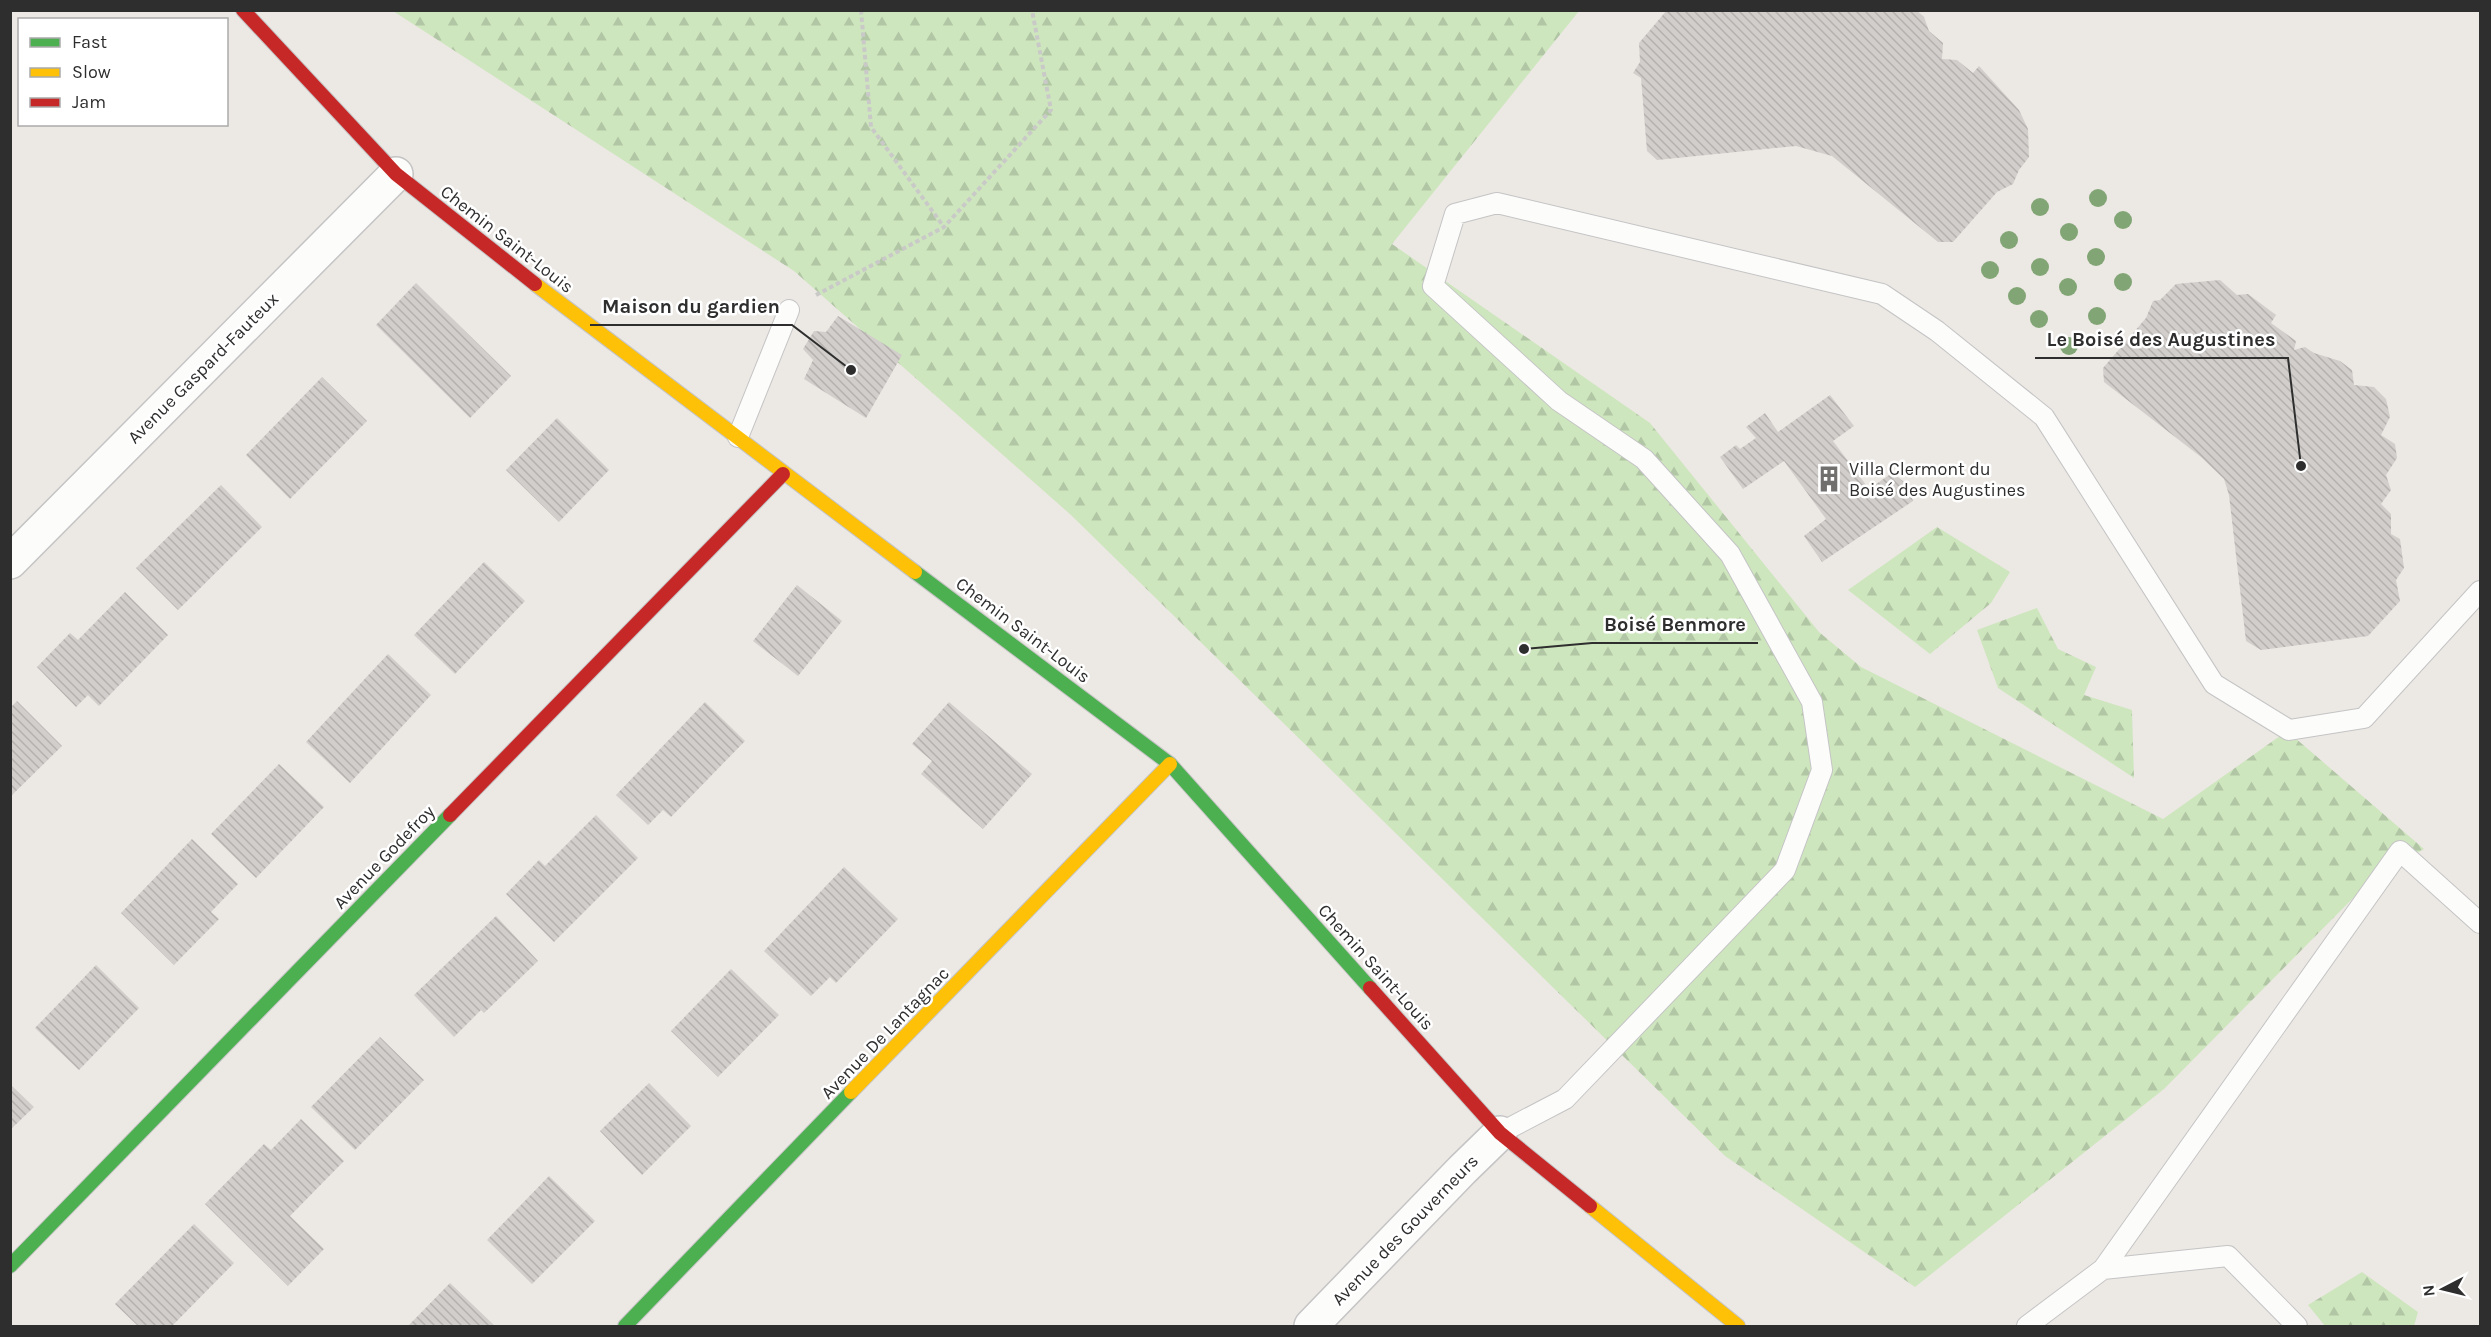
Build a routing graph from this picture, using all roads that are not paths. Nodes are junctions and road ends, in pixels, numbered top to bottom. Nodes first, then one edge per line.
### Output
1 (243, 10) edge
2 (396, 174) junction
3 (789, 310) road end
4 (738, 437) junction
5 (783, 474) junction
6 (10, 562) edge
7 (2481, 591) edge
8 (1170, 764) junction
9 (2481, 923) edge
10 (1500, 1133) junction
11 (10, 1266) edge
12 (2103, 1269) junction
13 (625, 1326) edge
14 (1311, 1326) edge
15 (1738, 1326) edge
16 (2027, 1326) edge
17 (2297, 1326) edge

1 - 2 street, Chemin Saint-Louis
2 - 4 street, Chemin Saint-Louis
2 - 6 street, Avenue Gaspard-Fauteux
3 - 4 lane
4 - 5 street, Chemin Saint-Louis
5 - 8 street, Chemin Saint-Louis
5 - 11 street, Avenue Godefroy
7 - 10 lane
8 - 10 street, Chemin Saint-Louis
8 - 13 street, Avenue De Lantagnac
9 - 12 lane
10 - 14 street, Avenue des Gouverneurs
10 - 15 street, Chemin Saint-Louis
12 - 16 lane
12 - 17 lane

